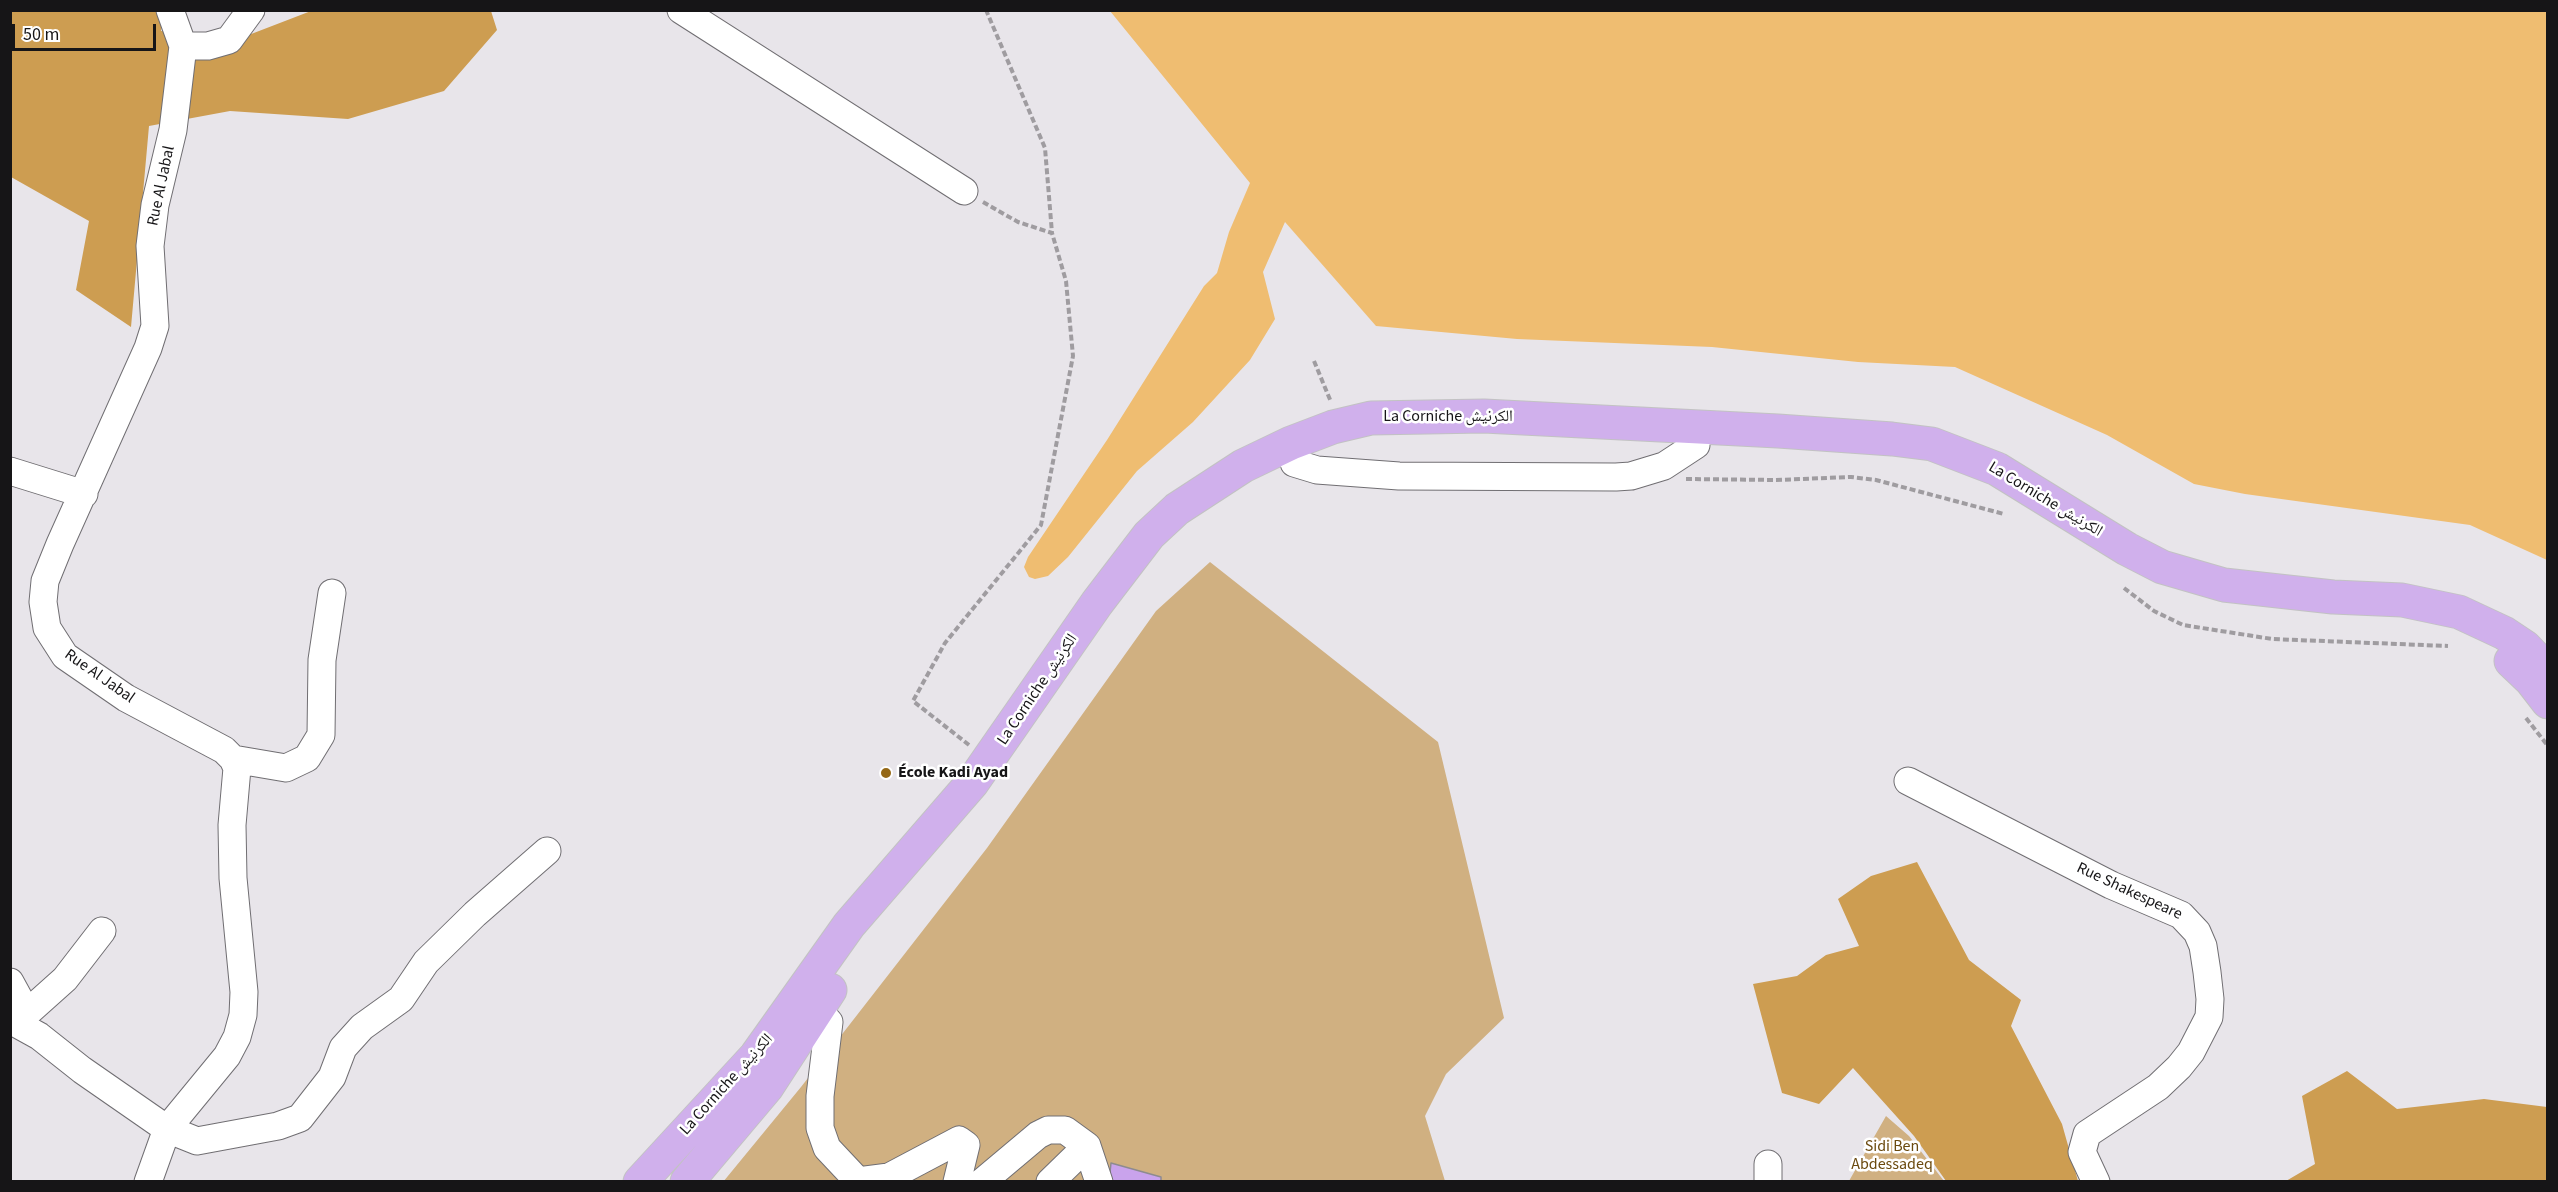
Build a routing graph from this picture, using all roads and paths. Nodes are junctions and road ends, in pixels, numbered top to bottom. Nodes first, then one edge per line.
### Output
1 (170, 10) edge
2 (251, 10) edge
3 (681, 10) edge
4 (986, 10) edge
5 (183, 46) junction
6 (964, 191) joint
7 (1052, 233) junction
8 (1314, 360) dead end
9 (1334, 408) dead end
10 (10, 471) edge
11 (1678, 478) dead end
12 (84, 494) junction
13 (2004, 514) dead end
14 (2124, 588) dead end
15 (332, 593) dead end
16 (2448, 646) dead end
17 (2547, 671) edge
18 (2547, 702) edge
19 (977, 752) dead end
20 (233, 759) junction
21 (1908, 781) dead end
22 (547, 851) dead end
23 (102, 931) dead end
24 (10, 982) edge
25 (811, 1001) junction
26 (20, 1020) edge
27 (167, 1130) junction
28 (1087, 1146) junction
29 (148, 1182) edge
30 (640, 1182) edge
31 (687, 1182) edge
32 (957, 1182) edge
33 (982, 1182) edge
34 (1050, 1182) edge
35 (1099, 1182) edge
36 (2096, 1182) edge

1 - 5 street, Rue Al Jabal
2 - 5 street
3 - 6 street
4 - 7 path
5 - 12 street, Rue Al Jabal
6 - 7 path
7 - 19 path
8 - 9 path
10 - 12 street
11 - 13 path
12 - 20 street, Rue Al Jabal
14 - 16 path
15 - 20 street
17 - 25 main road, La Corniche الكرنيش
18 - 25 main road, La Corniche الكرنيش
20 - 27 street
21 - 36 street, Rue Shakespeare
22 - 27 street
23 - 26 street
24 - 26 street
25 - 30 main road, La Corniche الكرنيش
25 - 31 main road, La Corniche الكرنيش
25 - 32 street
26 - 27 street
27 - 29 street
28 - 33 street
28 - 34 street
28 - 35 street

